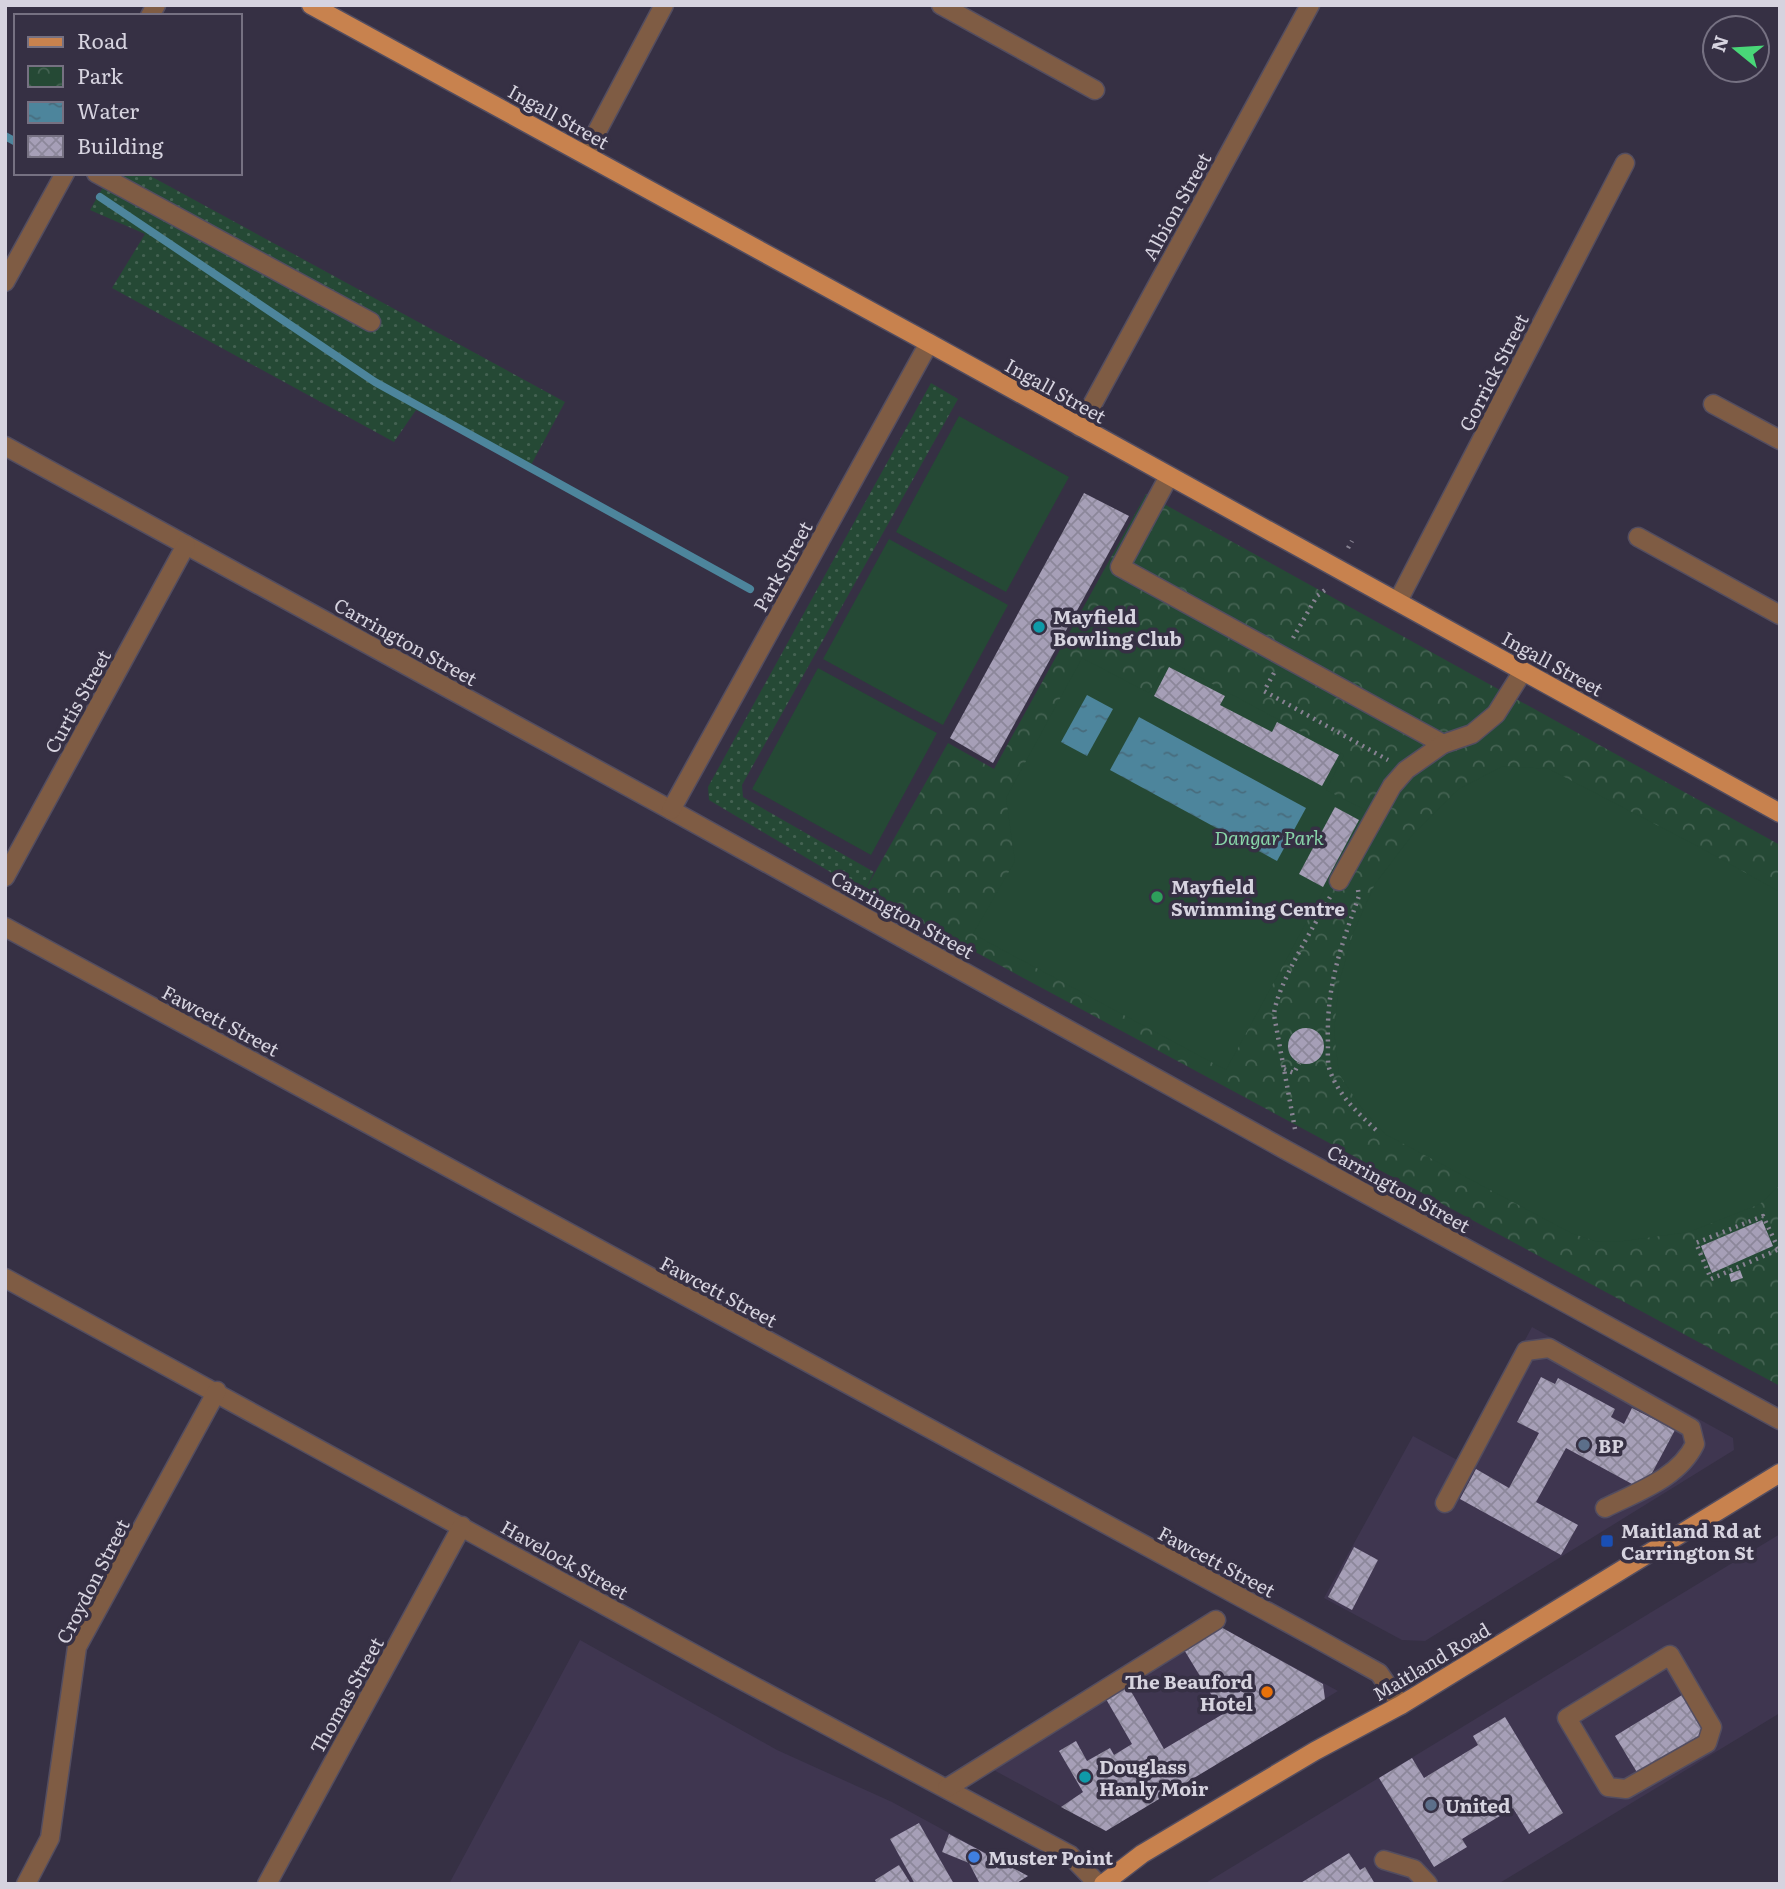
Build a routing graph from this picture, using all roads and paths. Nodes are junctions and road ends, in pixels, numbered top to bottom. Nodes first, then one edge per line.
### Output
1 (311, 5) edge
2 (941, 5) edge
3 (1310, 5) edge
4 (661, 7) edge
5 (1095, 90) dead end
6 (585, 154) junction
7 (1625, 163) dead end
8 (64, 175) edge
9 (100, 175) edge
10 (5, 282) edge
11 (371, 322) dead end
12 (929, 343) junction
13 (1713, 404) dead end
14 (1080, 427) junction
15 (1780, 440) edge
16 (5, 446) edge
17 (1169, 476) junction
18 (1639, 537) dead end
19 (1352, 541) dead end
20 (186, 545) junction
21 (1349, 548) dead end
22 (1398, 601) junction
23 (1780, 615) edge
24 (1523, 671) junction
25 (1443, 744) junction
26 (671, 810) junction
27 (1780, 813) edge
28 (5, 877) edge
29 (1339, 881) joint
30 (1350, 920) dead end
31 (5, 927) edge
32 (1299, 1063) dead end
33 (1284, 1069) junction
34 (1294, 1129) dead end
35 (1376, 1130) dead end
36 (1778, 1251) edge
37 (5, 1278) edge
38 (216, 1391) junction
39 (1780, 1420) edge
40 (1780, 1473) edge
41 (1446, 1503) dead end
42 (1605, 1508) dead end
43 (462, 1526) junction
44 (1216, 1620) dead end
45 (1401, 1705) junction
46 (1567, 1718) joint
47 (947, 1788) junction
48 (1384, 1860) dead end
49 (26, 1884) edge
50 (267, 1884) edge
51 (1100, 1884) edge
52 (1428, 1884) edge

1 - 6 main road, Ingall Street
2 - 5 street
3 - 14 street, Albion Street
4 - 6 street
6 - 12 main road, Ingall Street
7 - 22 street, Gorrick Street
8 - 10 street
9 - 11 street
12 - 14 main road, Ingall Street
12 - 26 street, Park Street
13 - 15 street
14 - 17 main road, Ingall Street
16 - 20 street, Carrington Street
17 - 22 main road, Ingall Street
17 - 25 street
18 - 23 street
19 - 21 path
20 - 26 street, Carrington Street
20 - 28 street, Curtis Street
22 - 24 main road, Ingall Street
24 - 25 street
24 - 27 main road, Ingall Street
25 - 29 street
26 - 39 street, Carrington Street
29 - 33 path
30 - 35 path
31 - 45 street, Fawcett Street
32 - 33 path
33 - 34 path
36 - 36 path
37 - 38 street, Havelock Street
38 - 43 street, Havelock Street
38 - 49 street, Croydon Street
40 - 45 main road, Maitland Road
41 - 42 street
43 - 47 street, Havelock Street
43 - 50 street, Thomas Street
44 - 47 street
45 - 51 main road, Maitland Road
46 - 46 street
47 - 51 street, Havelock Street
48 - 52 street

